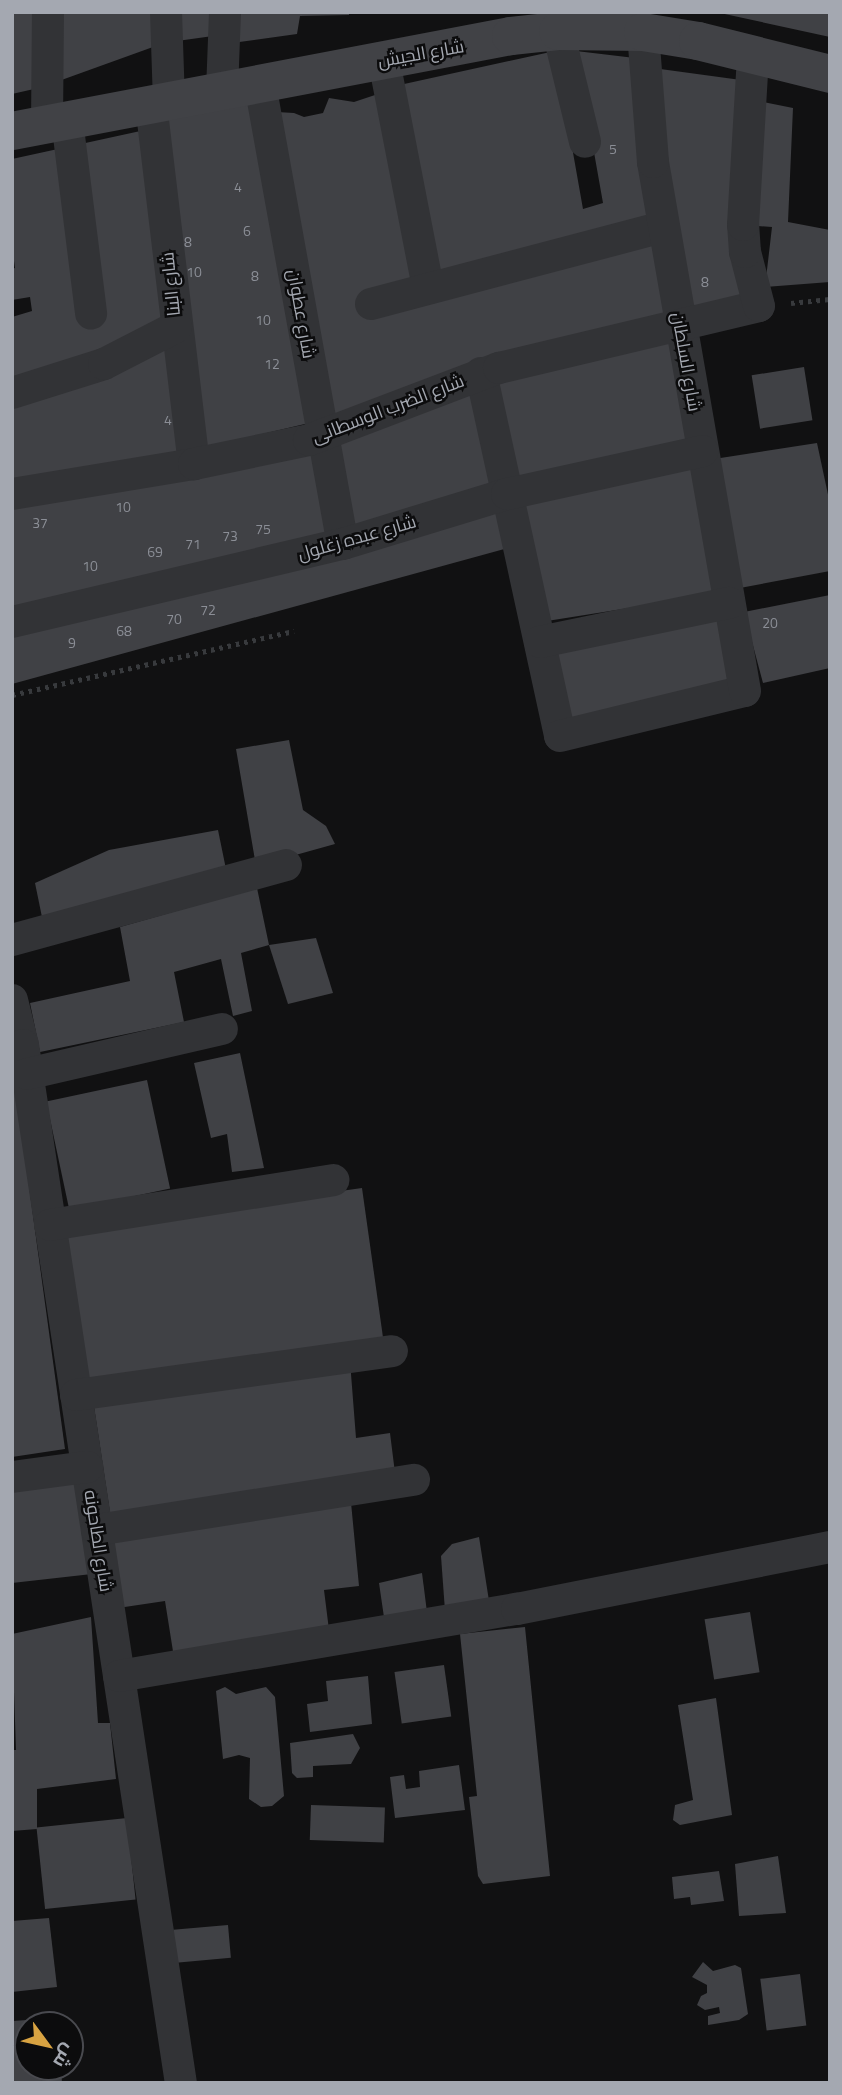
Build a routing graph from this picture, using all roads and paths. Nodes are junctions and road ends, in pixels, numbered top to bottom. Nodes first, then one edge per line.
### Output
1 (48, 12) edge
2 (166, 12) edge
3 (225, 12) edge
4 (558, 31) junction
5 (643, 32) junction
6 (753, 57) junction
7 (384, 61) junction
8 (830, 75) edge
9 (260, 84) junction
10 (222, 91) junction
11 (160, 103) junction
12 (42, 125) edge
13 (585, 142) dead end
14 (663, 227) junction
15 (428, 288) junction
16 (371, 304) dead end
17 (91, 314) dead end
18 (680, 324) junction
19 (176, 327) junction
20 (481, 373) junction
21 (12, 393) edge
22 (323, 435) junction
23 (702, 451) junction
24 (194, 464) junction
25 (12, 494) edge
26 (507, 494) junction
27 (343, 544) junction
28 (729, 603) junction
29 (12, 622) edge
30 (294, 631) dead end
31 (540, 642) junction
32 (12, 695) edge
33 (286, 864) dead end
34 (12, 940) edge
35 (12, 1000) edge
36 (222, 1029) dead end
37 (21, 1056) edge
38 (333, 1180) dead end
39 (50, 1225) junction
40 (392, 1351) dead end
41 (76, 1395) junction
42 (87, 1466) junction
43 (12, 1477) edge
44 (414, 1480) dead end
45 (97, 1530) junction
46 (830, 1547) edge
47 (119, 1676) junction
48 (181, 2083) edge

1 - 12 street
2 - 11 street, شارع البنا
3 - 10 street
4 - 5 main road, شارع الجيش
4 - 7 main road, شارع الجيش
4 - 13 street
5 - 6 main road, شارع الجيش
5 - 14 street, شارع السلطان
6 - 8 main road, شارع الجيش
6 - 18 street, شارع الضرب الوسطانى
7 - 9 main road, شارع الجيش
7 - 15 street
9 - 10 main road, شارع الجيش
9 - 22 street, شارع عطوان
10 - 11 main road, شارع الجيش
11 - 12 main road, شارع الجيش
11 - 19 street, شارع البنا
12 - 17 street
14 - 15 street
14 - 18 street, شارع السلطان
15 - 16 street
18 - 20 street, شارع الضرب الوسطانى
18 - 23 street, شارع السلطان
19 - 21 street
19 - 24 street, شارع البنا
20 - 22 street, شارع الضرب الوسطانى
20 - 26 street
22 - 24 street, شارع الضرب الوسطانى
22 - 27 street, شارع عطوان
23 - 26 street, شارع عبده زغلول
23 - 28 street, شارع السلطان
24 - 25 street, شارع الضرب الوسطانى
26 - 27 street, شارع عبده زغلول
26 - 31 street
27 - 29 street, شارع عبده زغلول
28 - 31 street
28 - 31 street, شارع السلطان
30 - 32 path
33 - 34 street
35 - 37 street, شارع الطاحونه
36 - 37 street
37 - 39 street, شارع الطاحونه
38 - 39 street
39 - 41 street, شارع الطاحونه
40 - 41 street
41 - 42 street, شارع الطاحونه
42 - 43 street
42 - 45 street, شارع الطاحونه
44 - 45 street
45 - 47 street, شارع الطاحونه
46 - 47 street
47 - 48 street, شارع الطاحونه

